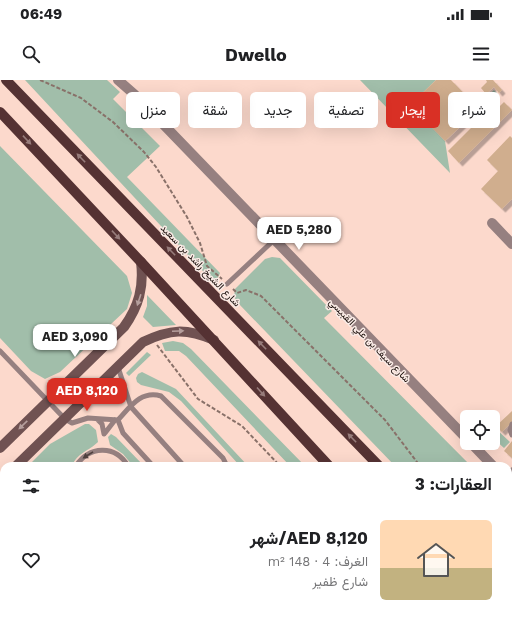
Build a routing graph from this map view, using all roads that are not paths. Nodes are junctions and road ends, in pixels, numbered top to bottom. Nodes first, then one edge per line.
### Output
1 (6, 80) edge
2 (118, 80) edge
3 (0, 112) edge
4 (492, 223) dead end
5 (274, 240) junction
6 (512, 244) edge
7 (141, 262) junction
8 (227, 284) dead end
9 (214, 340) junction
10 (0, 351) edge
11 (118, 367) junction
12 (47, 401) junction
13 (131, 407) junction
14 (65, 419) junction
15 (97, 419) junction
16 (116, 420) junction
17 (512, 424) edge
18 (460, 432) edge
19 (512, 435) edge
20 (0, 448) edge
21 (478, 450) edge
22 (21, 462) edge
23 (79, 462) edge
24 (124, 462) edge
25 (149, 462) edge
26 (180, 462) edge
27 (225, 462) edge
28 (325, 462) edge
29 (376, 462) edge
30 (489, 462) edge

29 -> 1 main road, شارع الشيخ راشد بن سعيد
2 - 5 street, شارع سيف بن علي القبيسي
3 -> 7 main road
4 - 6 street
5 - 8 lane
5 - 18 street, شارع سيف بن علي القبيسي
7 - 9 main road
7 -> 12 main road
11 -> 9 main road
9 -> 28 main road
10 - 12 lane
11 - 13 lane
11 - 14 main road
12 - 14 lane
12 -> 20 main road
13 - 16 lane
13 - 26 lane
13 - 27 lane
14 - 15 lane
14 - 22 main road
15 - 16 lane
15 - 16 lane
16 - 25 lane
17 - 19 lane
21 - 30 street
24 -> 23 lane

